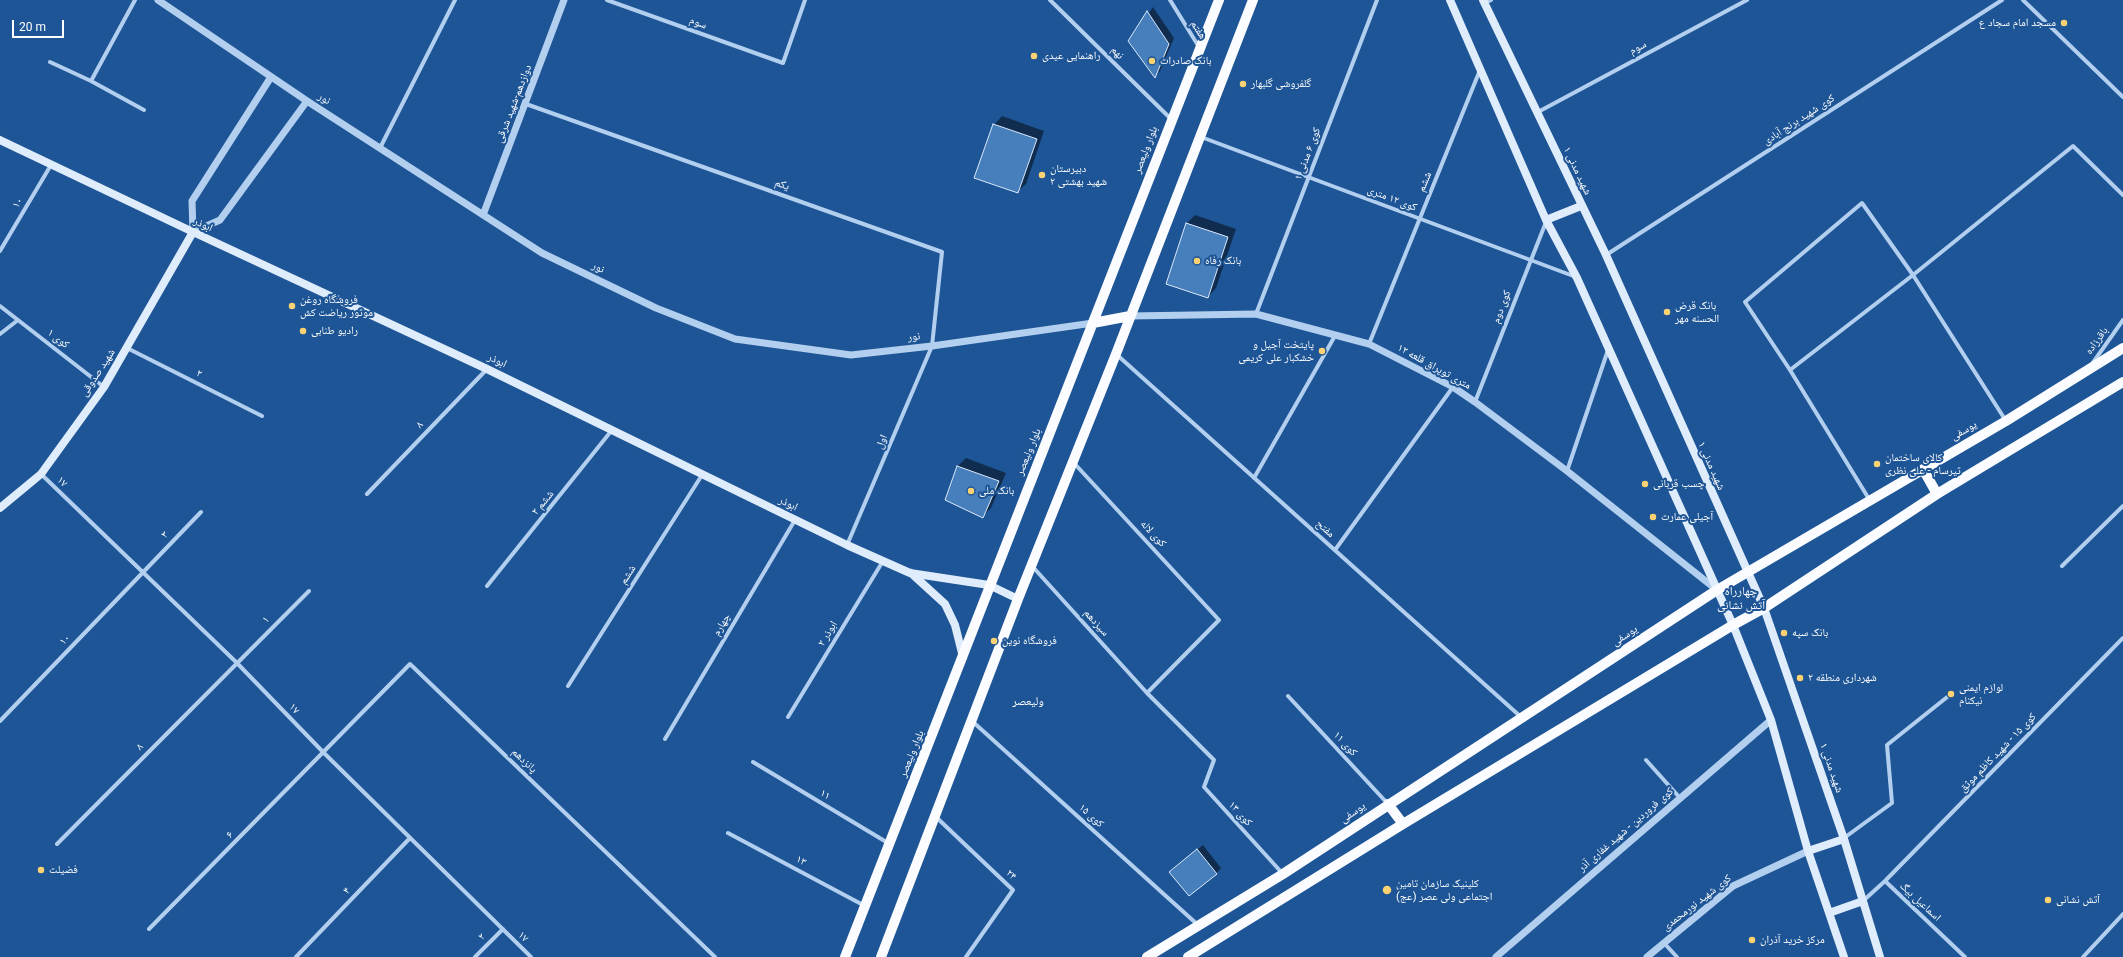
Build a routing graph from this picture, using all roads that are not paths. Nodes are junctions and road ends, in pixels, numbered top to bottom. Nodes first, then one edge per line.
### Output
1 (136, 0) edge
2 (158, 0) edge
3 (455, 0) edge
4 (564, 0) edge
5 (607, 0) edge
6 (805, 0) edge
7 (1050, 0) edge
8 (1170, 0) edge
9 (1219, 0) edge
10 (1253, 0) edge
11 (1377, 0) edge
12 (1450, 0) edge
13 (1747, 0) edge
14 (2002, 0) edge
15 (2023, 0) edge
16 (1486, 1) edge
17 (1199, 48) junction
18 (50, 62) dead end
19 (1480, 70) junction
20 (271, 77) junction
21 (91, 81) junction
22 (2123, 97) edge
23 (307, 101) junction
24 (526, 104) junction
25 (144, 110) dead end
26 (1538, 112) junction
27 (1171, 119) junction
28 (1200, 136) junction
29 (0, 140) edge
30 (380, 148) junction
31 (51, 165) junction
32 (1309, 177) junction
33 (2123, 195) edge
34 (1581, 206) junction
35 (483, 215) junction
36 (1420, 219) junction
37 (1546, 220) junction
38 (193, 232) junction
39 (0, 251) edge
40 (1606, 256) junction
41 (1530, 260) junction
42 (1913, 275) junction
43 (1577, 278) junction
44 (0, 306) edge
45 (1256, 314) junction
46 (1130, 316) junction
47 (18, 320) junction
48 (2123, 320) edge
49 (1093, 322) junction
50 (0, 334) edge
51 (1336, 334) junction
52 (1369, 344) junction
53 (932, 346) junction
54 (127, 348) junction
55 (1609, 348) junction
56 (2123, 348) edge
57 (1116, 354) junction
58 (487, 369) junction
59 (1790, 370) junction
60 (2086, 372) junction
61 (2123, 382) edge
62 (104, 387) junction
63 (1453, 387) junction
64 (1475, 402) junction
65 (262, 416) dead end
66 (2006, 421) junction
67 (612, 430) junction
68 (1073, 462) junction
69 (1923, 469) junction
70 (1567, 471) junction
71 (42, 474) junction
72 (703, 474) junction
73 (1254, 478) junction
74 (367, 494) dead end
75 (1937, 494) junction
76 (1869, 500) junction
77 (2123, 506) edge
78 (0, 508) edge
79 (201, 512) dead end
80 (795, 520) junction
81 (847, 545) junction
82 (1335, 550) junction
83 (883, 561) junction
84 (1032, 566) junction
85 (2062, 566) dead end
86 (143, 571) junction
87 (910, 573) junction
88 (1747, 573) junction
89 (989, 585) junction
90 (487, 586) dead end
91 (1717, 590) junction
92 (309, 591) dead end
93 (1018, 599) junction
94 (1764, 608) junction
95 (1733, 625) junction
96 (2123, 638) edge
97 (964, 657) junction
98 (236, 662) junction
99 (568, 686) dead end
100 (1147, 693) junction
101 (1951, 694) dead end
102 (1288, 696) dead end
103 (788, 717) dead end
104 (1522, 718) junction
105 (972, 720) junction
106 (1771, 720) junction
107 (0, 721) edge
108 (665, 739) dead end
109 (324, 753) junction
110 (1214, 760) joint
111 (1646, 760) dead end
112 (753, 762) dead end
113 (1680, 798) junction
114 (1388, 804) junction
115 (936, 817) junction
116 (1403, 824) junction
117 (728, 833) dead end
118 (410, 838) junction
119 (1844, 839) junction
120 (888, 843) junction
121 (56, 844) dead end
122 (1808, 851) junction
123 (1283, 874) junction
124 (1885, 881) junction
125 (1863, 901) junction
126 (865, 906) junction
127 (1829, 913) junction
128 (2123, 914) edge
129 (1198, 925) junction
130 (149, 929) dead end
131 (503, 929) junction
132 (1664, 943) junction
133 (296, 957) edge
134 (475, 957) edge
135 (531, 957) edge
136 (715, 957) edge
137 (845, 957) edge
138 (881, 957) edge
139 (966, 957) edge
140 (1147, 957) edge
141 (1188, 957) edge
142 (1496, 957) edge
143 (1647, 957) edge
144 (1676, 957) edge
145 (1844, 957) edge
146 (1880, 957) edge
147 (1966, 957) edge
148 (2083, 957) edge

1 - 21 street
2 - 20 street, نور
3 - 30 street
4 - 24 street, دوازدهم-شهید شرقی
5 - 6 street, سوم
7 - 27 street, نهم
8 - 17 street, هفتم
9 - 17 main road, بلوار ولیعصر
10 - 28 main road
11 - 32 street, کوی ۶ مدنی ۱
12 - 19 main road
13 - 26 street, سوم
14 - 40 street, کوی شهید برنج آبادی
15 - 22 street
16 - 26 main road, شهید مدنی ۱
17 - 27 main road, بلوار ولیعصر
18 - 21 street
19 - 36 street, ششم
19 - 37 main road
20 - 23 street, نور
20 - 38 street
21 - 25 street
23 - 30 street, نور
23 - 38 street
24 - 35 street, دوازدهم-شهید شرقی
24 - 53 street, یکم
26 - 34 main road, شهید مدنی ۱
27 - 49 main road, بلوار ولیعصر
28 - 32 street, کوی ۱۲ متری
28 - 46 main road
29 - 31 main road, ابوذر
30 - 35 street, نور
31 - 38 main road, ابوذر
31 - 39 street, ۱۰
32 - 36 street, کوی ۱۲ متری
32 - 45 street, کوی ۶ مدنی ۱
33 - 42 street
34 - 37 main road
34 - 40 main road, شهید مدنی ۱
35 - 53 street, نور
36 - 41 street, کوی ۱۲ متری
36 - 52 street, ششم
37 - 41 street, کوی دوم
37 - 43 main road
38 - 54 main road, شهید صدوقی
38 - 58 main road, ابوذر
40 - 88 main road, شهید مدنی ۱
41 - 43 street, کوی ۱۲ متری
41 - 64 street, کوی دوم
42 - 59 street
42 - 59 street
42 - 66 street
43 - 55 main road
44 - 47 street, کوی ۱
45 - 46 street, ۱۲ متری توپراق قلعه
45 - 51 street, ۱۲ متری توپراق قلعه
46 - 49 main road
46 - 57 main road
47 - 50 street
47 - 62 street, کوی ۱
48 - 60 street, باقرزاده
49 - 53 street, نور
49 - 89 main road, بلوار ولیعصر
51 - 52 street, ۱۲ متری توپراق قلعه
51 - 73 street
52 - 63 street, ۱۲ متری توپراق قلعه
53 - 81 street, اول
54 - 62 main road, شهید صدوقی
54 - 65 street, ۲
55 - 70 street
55 - 91 main road
56 - 60 main road, یوسفی
57 - 68 main road
57 - 73 street, مفتح
58 - 67 main road, ابوذر
58 - 74 street, ۸
59 - 76 street
60 - 66 main road, یوسفی
61 - 75 main road
62 - 71 main road, شهید صدوقی
63 - 64 street, ۱۲ متری توپراق قلعه
63 - 82 street
64 - 70 street, ۱۲ متری توپراق قلعه
66 - 69 main road, یوسفی
67 - 72 main road, ابوذر
67 - 90 street, ششم ۲
68 - 84 main road
68 - 100 street, کوی لاله
69 - 75 main road
69 - 76 main road, یوسفی
70 - 91 street, ۱۲ متری توپراق قلعه
71 - 78 main road, شهید صدوقی
71 - 86 street, ۱۷
72 - 80 main road, ابوذر
72 - 99 street, ششم
73 - 82 street, مفتح
75 - 94 main road
76 - 88 main road, یوسفی
77 - 85 street
79 - 86 street, ۳
80 - 81 main road, ابوذر
80 - 108 street, چهارم
81 - 83 main road, ابوذر
82 - 104 street, مفتح
83 - 87 main road, ابوذر
83 - 103 street, ۲ ابوذر
84 - 93 main road
84 - 100 street, سیزدهم
86 - 98 street, ۱۷
86 - 107 street, ۱۰
87 - 89 main road, ابوذر
87 - 97 main road
88 - 91 main road, یوسفی
88 - 94 main road, شهید مدنی ۱
89 - 93 main road, ابوذر
89 - 97 main road, بلوار ولیعصر
91 - 95 main road
91 - 104 main road, یوسفی
92 - 98 street, ۱
93 - 105 main road
94 - 95 main road
94 - 119 main road, شهید مدنی ۱
95 - 106 main road
95 - 116 main road
96 - 124 street, کوی ۱۵ - شهید کاظم موثق
97 - 120 main road, بلوار ولیعصر
98 - 109 street, ۱۷
98 - 121 street, ۸
100 - 110 street, سیزدهم
101 - 119 street
102 - 114 street, کوی ۱۱
104 - 114 main road, یوسفی
105 - 115 main road
105 - 129 street, کوی ۱۵
106 - 113 street, کوی فروردین - شهید غفاری آذر
106 - 122 main road
109 - 118 street, ۱۷
109 - 130 street, ۶
109 - 136 street, پانزدهم
110 - 123 street, کوی ۱۳
111 - 113 street
112 - 120 street, ۱۱
113 - 142 street, کوی فروردین - شهید غفاری آذر
114 - 116 main road
114 - 123 main road, یوسفی
115 - 138 main road
115 - 139 street, ۲۴
116 - 141 main road
117 - 126 street, ۱۳
118 - 131 street, ۱۷
118 - 133 street, ۴
119 - 122 main road
119 - 125 main road, شهید مدنی ۱
120 - 126 main road, بلوار ولیعصر
122 - 127 main road
122 - 132 street, کوی شهید نورمحمدی
123 - 129 main road, یوسفی
124 - 125 street, اسماعیل بیگ
124 - 147 street, اسماعیل بیگ
125 - 127 main road
125 - 146 main road, شهید مدنی ۱
126 - 137 main road, بلوار ولیعصر
127 - 145 main road
128 - 148 street
129 - 140 main road, یوسفی
131 - 134 street, ۲
131 - 135 street, ۱۷
132 - 143 street, کوی شهید نورمحمدی
132 - 144 street

